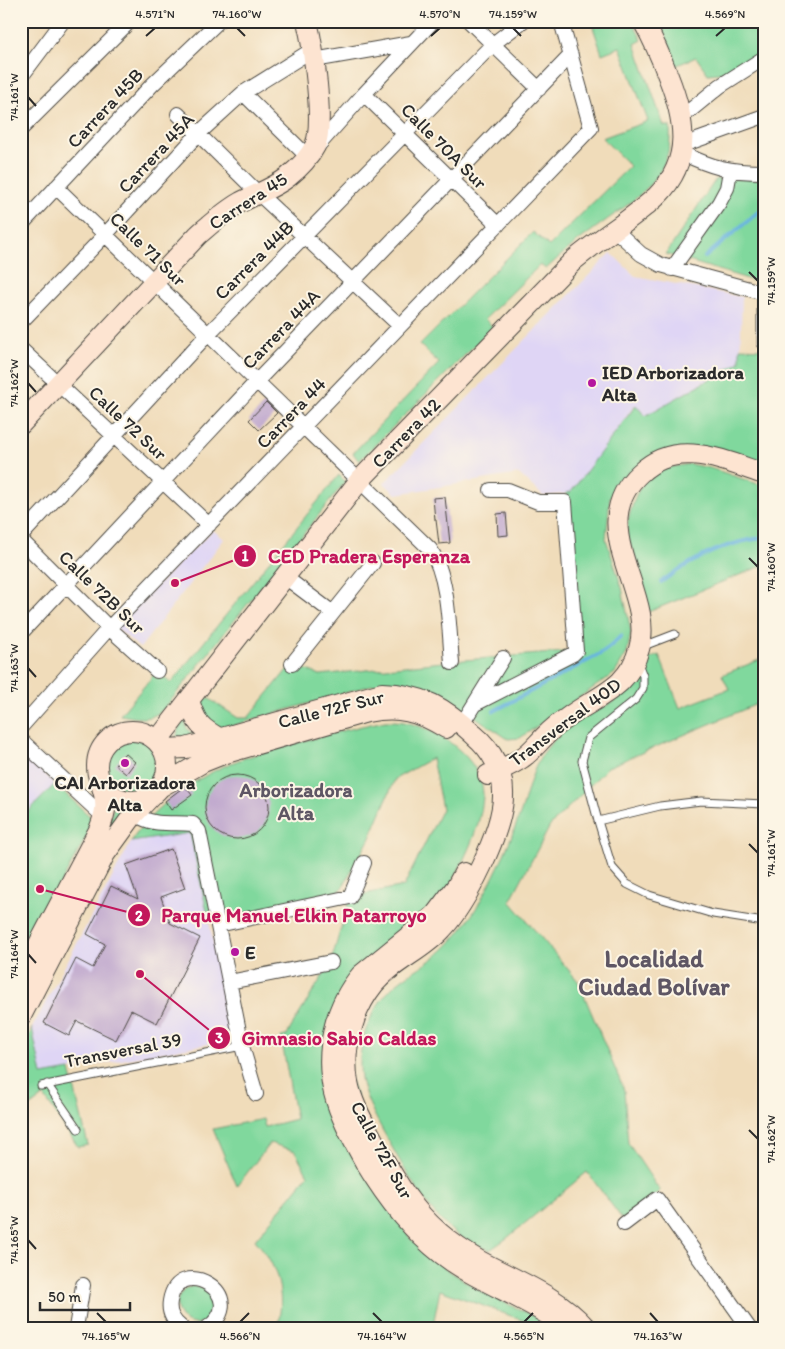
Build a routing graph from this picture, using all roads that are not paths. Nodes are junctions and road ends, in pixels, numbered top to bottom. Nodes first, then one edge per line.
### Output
1 (62, 21) edge
2 (130, 21) edge
3 (219, 21) edge
4 (307, 21) edge
5 (434, 21) edge
6 (469, 21) edge
7 (523, 21) edge
8 (561, 21) edge
9 (643, 21) edge
10 (411, 43) junction
11 (493, 44) junction
12 (313, 55) junction
13 (571, 55) junction
14 (764, 58) edge
15 (21, 77) edge
16 (539, 89) junction
17 (244, 93) junction
18 (364, 94) junction
19 (178, 114) dead end
20 (764, 116) edge
21 (682, 117) junction
22 (23, 124) edge
23 (405, 133) junction
24 (198, 134) junction
25 (682, 149) junction
26 (308, 158) junction
27 (730, 171) junction
28 (764, 172) edge
29 (451, 179) junction
30 (56, 187) junction
31 (258, 193) junction
32 (21, 225) edge
33 (498, 225) junction
34 (614, 229) junction
35 (106, 235) junction
36 (304, 236) junction
37 (672, 269) junction
38 (154, 282) junction
39 (353, 282) junction
40 (762, 292) edge
41 (21, 322) edge
42 (400, 326) junction
43 (208, 334) junction
44 (761, 344) dead end
45 (21, 349) edge
46 (257, 381) junction
47 (59, 384) junction
48 (21, 424) edge
49 (304, 426) junction
50 (113, 435) junction
51 (764, 474) edge
52 (360, 480) junction
53 (162, 482) junction
54 (491, 490) dead end
55 (209, 525) junction
56 (21, 538) edge
57 (373, 563) dead end
58 (285, 577) junction
59 (66, 584) junction
60 (333, 613) junction
61 (109, 628) junction
62 (21, 632) edge
63 (675, 634) dead end
64 (638, 653) junction
65 (503, 658) dead end
66 (452, 662) dead end
67 (292, 664) dead end
68 (157, 671) dead end
69 (190, 700) junction
70 (474, 704) junction
71 (462, 724) junction
72 (21, 727) edge
73 (221, 739) junction
74 (21, 740) edge
75 (161, 745) junction
76 (494, 772) junction
77 (102, 784) junction
78 (157, 790) junction
79 (764, 804) edge
80 (134, 814) junction
81 (104, 818) junction
82 (598, 821) junction
83 (364, 864) dead end
84 (764, 922) edge
85 (218, 925) junction
86 (331, 962) dead end
87 (21, 978) edge
88 (229, 982) junction
89 (21, 1016) edge
90 (242, 1046) junction
91 (256, 1094) dead end
92 (78, 1129) dead end
93 (624, 1224) dead end
94 (83, 1285) dead end
95 (76, 1328) edge
96 (182, 1328) edge
97 (207, 1328) edge
98 (566, 1328) edge
99 (586, 1328) edge
100 (749, 1328) edge

1 - 15 street
2 - 22 street
3 - 30 street, Carrera 45B
4 - 12 street
5 - 10 street, Carrera 45
6 - 11 street
7 - 11 street, Carrera 44B
8 - 13 street
9 - 21 street
10 - 12 street
10 - 18 street, Carrera 45
11 - 16 street
11 - 23 street, Carrera 44B
12 - 17 street, Carrera 45A
12 - 26 street
13 - 16 street, Carrera 44A
13 - 33 street, Carrera 44
14 - 21 street
16 - 29 street, Carrera 44A
17 - 24 street, Carrera 45A
17 - 26 street
18 - 23 street, Calle 70A Sur
18 - 26 street, Carrera 45
19 - 24 street
20 - 25 street
21 - 25 street
23 - 29 street, Calle 70A Sur
23 - 36 street, Carrera 44B
24 - 31 street
24 - 35 street, Carrera 45A
25 - 27 street
25 - 34 street, Carrera 42
26 - 31 street, Carrera 45
27 - 28 street
27 - 37 street
29 - 33 street, Calle 70A Sur
29 - 39 street, Carrera 44A
30 - 32 street, Carrera 45B
30 - 35 street, Calle 71 Sur
31 - 36 street
31 - 38 street, Carrera 45
33 - 42 street, Carrera 44
34 - 37 street
34 - 52 street, Carrera 42
35 - 38 street, Calle 71 Sur
35 - 41 street, Carrera 45A
36 - 39 street
36 - 43 street, Carrera 44B
37 - 40 street
38 - 43 street, Calle 71 Sur
38 - 47 street, Carrera 45
39 - 42 street
39 - 46 street, Carrera 44A
40 - 44 lane
42 - 49 street, Carrera 44
43 - 46 street, Calle 71 Sur
43 - 50 street, Carrera 44B
45 - 47 street, Calle 72 Sur
46 - 49 street, Calle 71 Sur
46 - 53 street, Carrera 44A
47 - 48 street, Carrera 45
47 - 50 street, Calle 72 Sur
49 - 52 street, Calle 71 Sur
49 - 55 street, Carrera 44
50 - 53 street, Calle 72 Sur
50 - 56 street, Carrera 44B
51 - 64 street
52 - 58 street, Carrera 42
52 - 66 street, Calle 71 Sur
53 - 55 street, Calle 72 Sur
53 - 59 street, Carrera 44A
54 - 70 street
55 - 61 street, Carrera 44
56 - 59 street, Calle 72B Sur
57 - 60 street
58 - 60 street
58 - 69 street, Carrera 42
59 - 61 street, Calle 72B Sur
59 - 62 street, Carrera 44A
60 - 67 street
61 - 68 street, Calle 72B Sur
61 - 72 street, Carrera 44
63 - 64 lane
64 - 76 street, Transversal 40D
64 - 82 lane
65 - 70 street
69 - 73 street
69 - 75 street, Carrera 42
70 - 71 street
71 - 73 street, Calle 72F Sur
71 - 76 street, Calle 72F Sur
73 - 75 street, Calle 72F Sur
74 - 81 street
75 - 77 street
75 - 78 street
76 - 78 street, Calle 72F Sur
76 - 98 street, Calle 72F Sur
76 - 99 street, Calle 72F Sur
77 - 78 street
77 - 81 street
78 - 80 street
79 - 82 lane
80 - 85 street
80 - 89 street
81 - 87 street
82 - 84 lane
83 - 85 street
85 - 88 street
86 - 88 street
88 - 90 street
90 - 91 street
90 - 92 lane, Transversal 39
93 - 100 street
94 - 95 street
96 - 97 street

